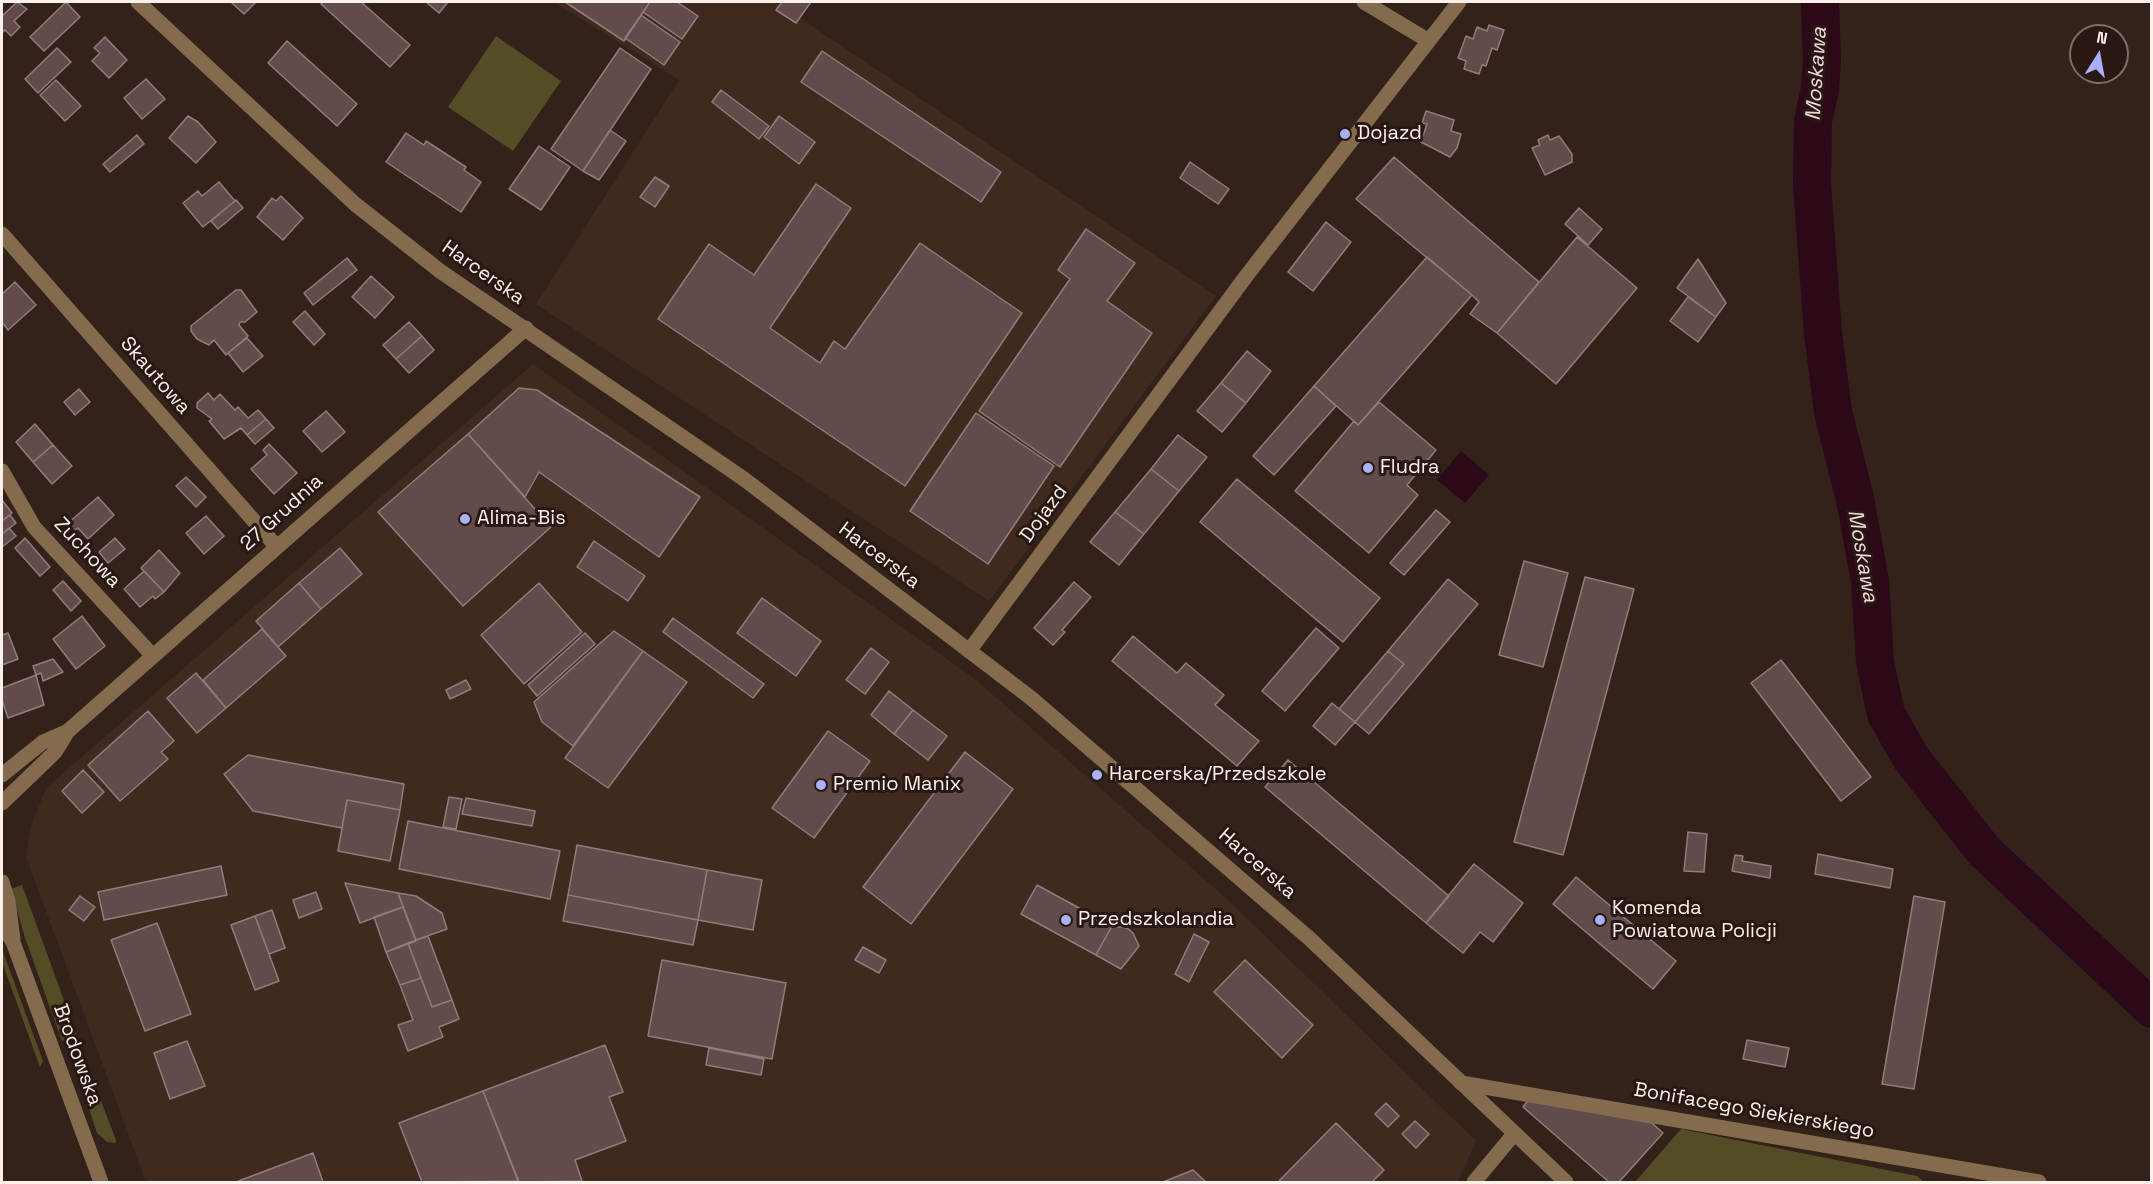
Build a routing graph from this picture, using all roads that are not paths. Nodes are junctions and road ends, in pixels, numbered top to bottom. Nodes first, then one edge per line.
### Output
1 (138, 2) edge
2 (1364, 2) edge
3 (1459, 2) edge
4 (1428, 41) junction
5 (2, 234) edge
6 (526, 328) junction
7 (2, 471) edge
8 (276, 546) junction
9 (969, 651) junction
10 (153, 656) junction
11 (68, 731) junction
12 (2, 776) edge
13 (2, 803) edge
14 (2, 882) edge
15 (2, 924) edge
16 (13, 942) junction
17 (1461, 1083) junction
18 (1514, 1134) junction
19 (101, 1182) edge
20 (1474, 1182) edge
21 (1566, 1182) edge
22 (2039, 1182) edge

1 - 6 street, Harcerska
2 - 4 street
3 - 4 street, Dojazd
4 - 9 street, Dojazd
5 - 8 street, Skautowa
6 - 8 street, 27 Grudnia
6 - 9 street, Harcerska
7 - 10 street, Zuchowa
8 - 10 street, 27 Grudnia
9 - 17 street, Harcerska
10 - 11 street, 27 Grudnia
11 - 12 street, 27 Grudnia
11 - 13 street, 27 Grudnia
14 - 16 street, Brodowska
15 - 16 street, Brodowska
16 - 19 street, Brodowska
17 - 18 street, Harcerska
17 - 22 street, Bonifacego Siekierskiego
18 - 20 street
18 - 21 street, Harcerska

